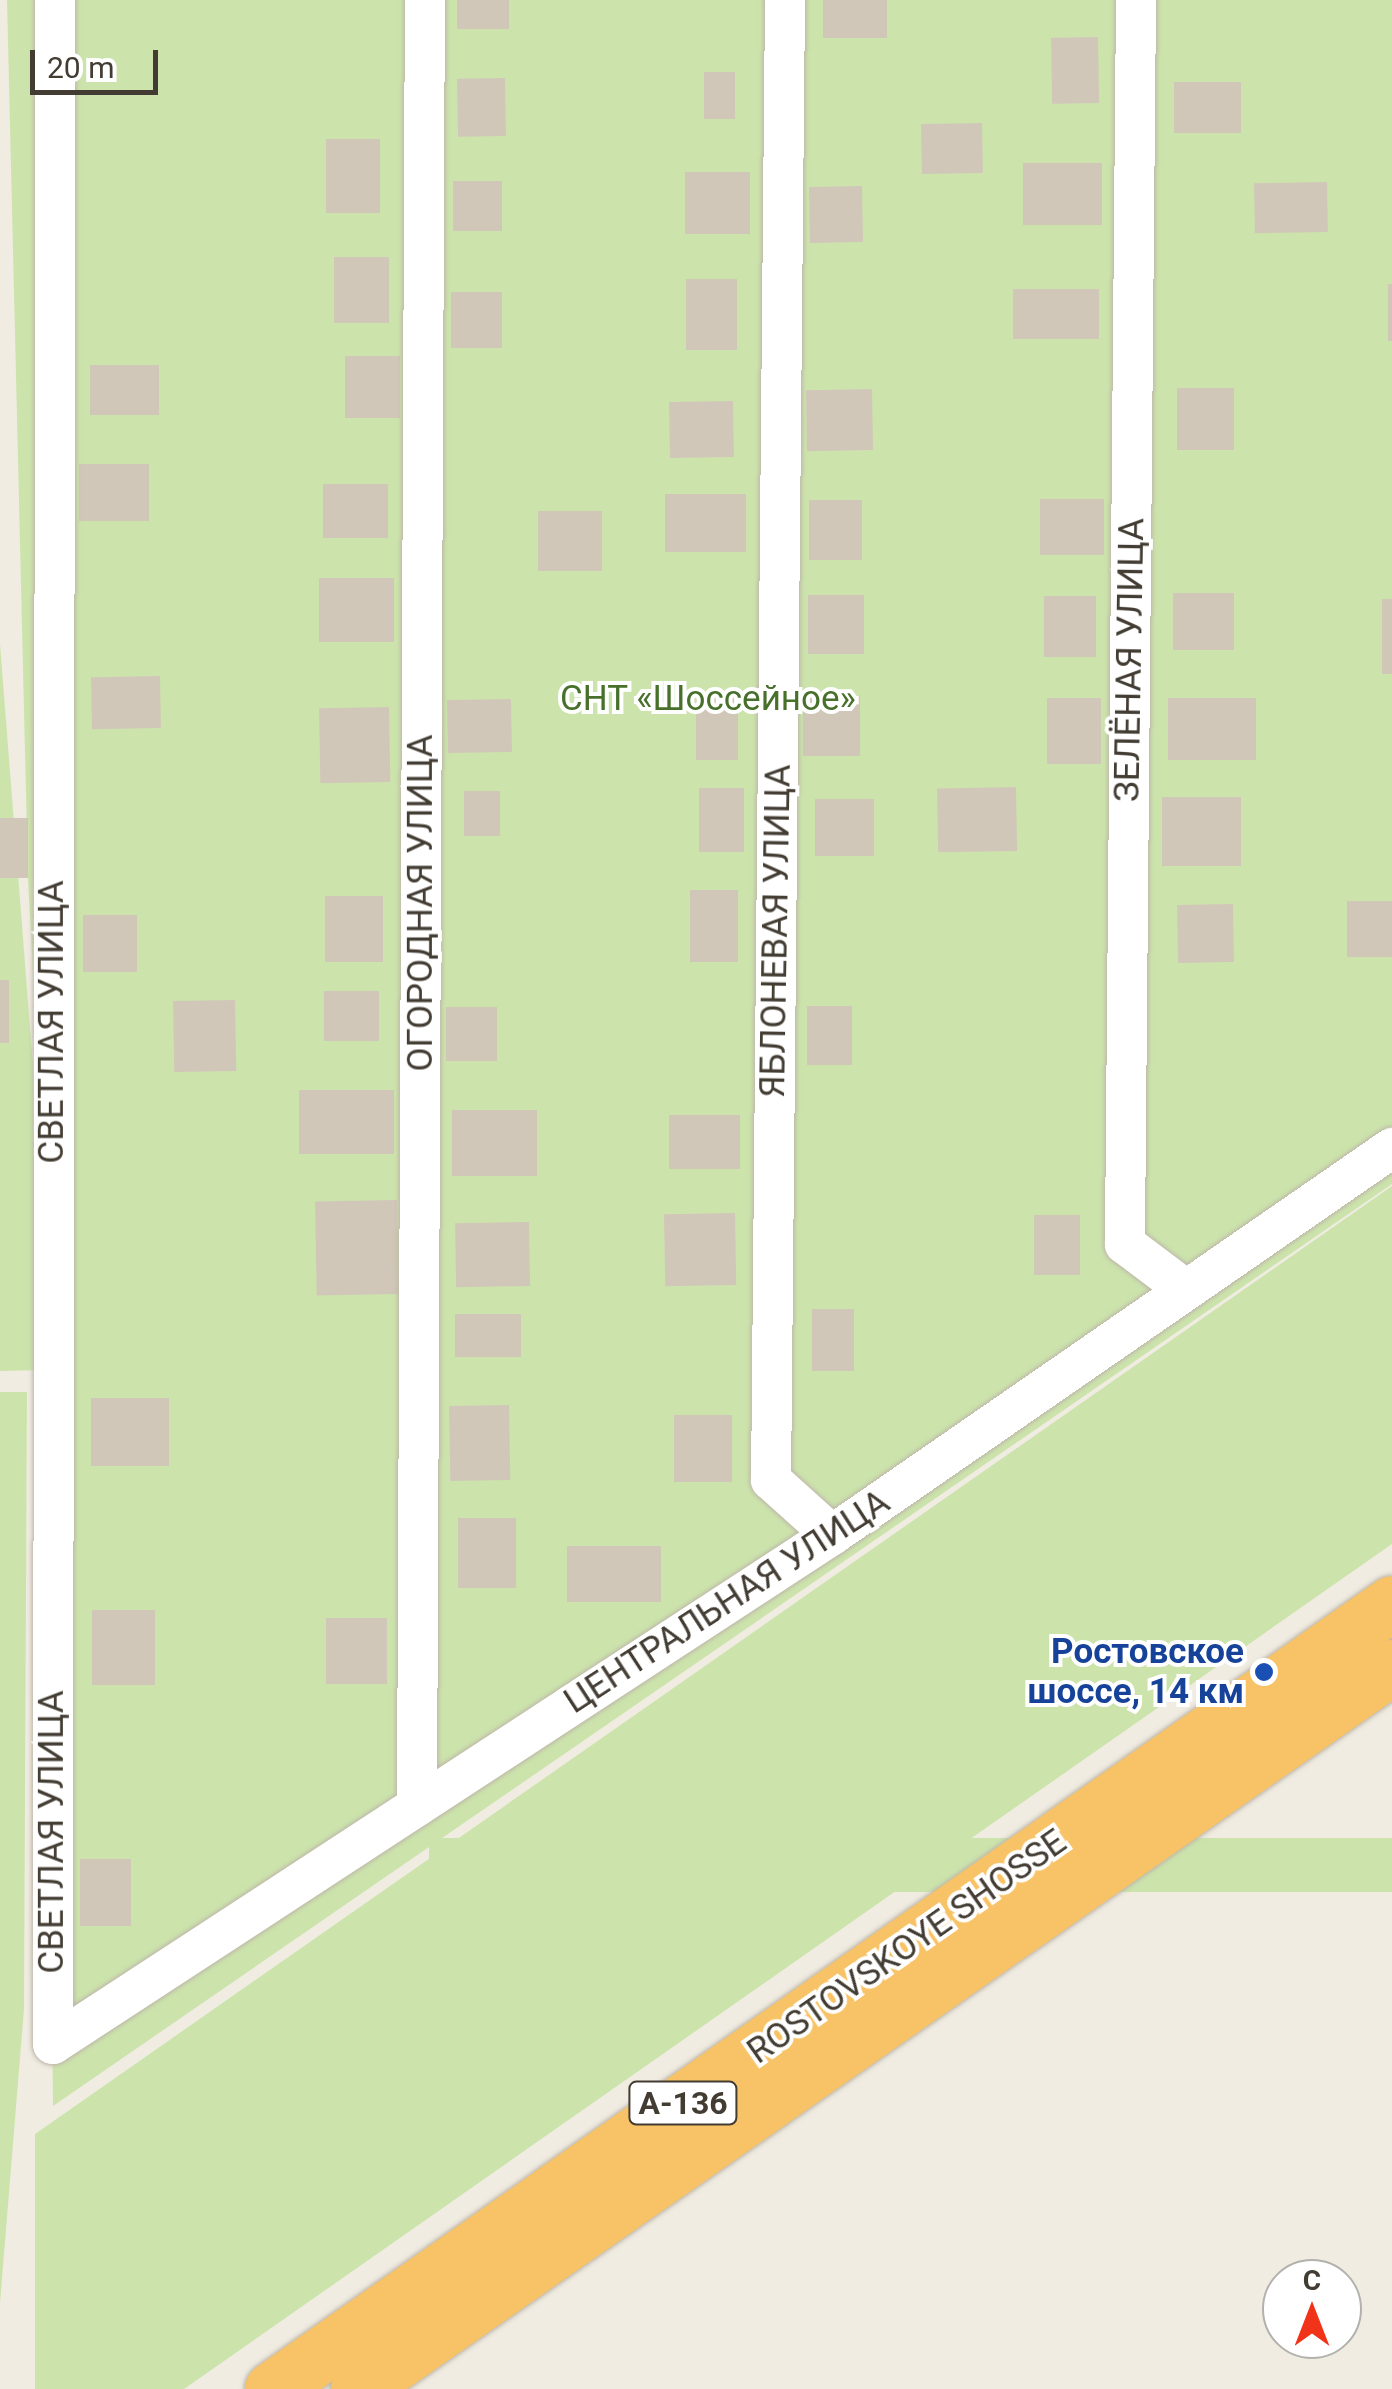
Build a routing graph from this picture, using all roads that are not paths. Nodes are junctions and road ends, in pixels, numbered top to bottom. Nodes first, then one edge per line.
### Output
1 (55, 0) edge
2 (424, 0) edge
3 (785, 0) edge
4 (1136, 0) edge
5 (1392, 1148) edge
6 (1186, 1290) junction
7 (832, 1535) junction
8 (1392, 1603) edge
9 (1392, 1667) edge
10 (417, 1806) junction
11 (53, 2044) joint
12 (272, 2389) edge
13 (358, 2389) edge

1 - 11 street, СВЕТЛАЯ УЛИЦА
2 - 10 street, ОГОРОДНАЯ УЛИЦА
3 - 7 street, ЯБЛОНЕВАЯ УЛИЦА
4 - 6 street, ЗЕЛЁНАЯ УЛИЦА
5 - 6 street, ЦЕНТРАЛЬНАЯ УЛИЦА
6 - 7 street, ЦЕНТРАЛЬНАЯ УЛИЦА
7 - 10 street, ЦЕНТРАЛЬНАЯ УЛИЦА
8 - 12 highway, ROSTOVSKOYE SHOSSE / А-136
9 - 13 highway, ROSTOVSKOYE SHOSSE / А-136
10 - 11 street, ЦЕНТРАЛЬНАЯ УЛИЦА

